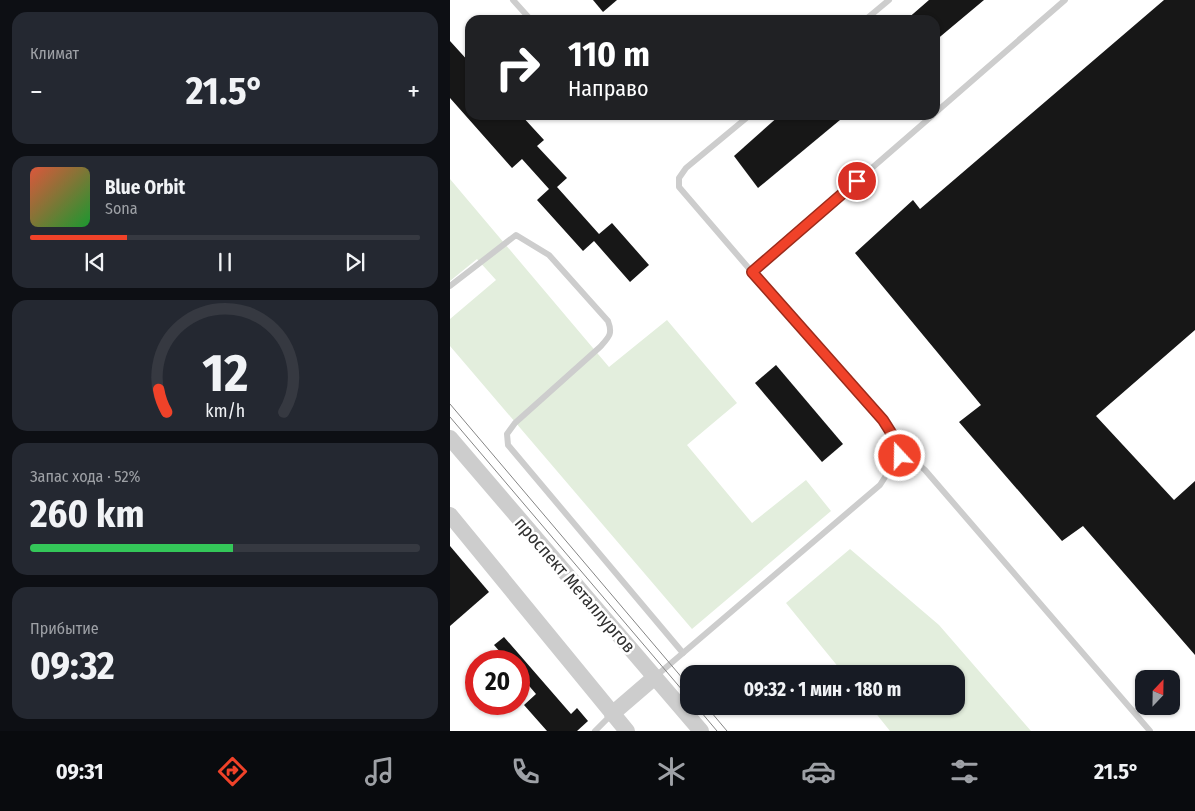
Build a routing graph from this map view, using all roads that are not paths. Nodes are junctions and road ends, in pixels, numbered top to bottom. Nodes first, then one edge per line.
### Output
1 (513, 0) edge
2 (889, 0) edge
3 (1065, 0) edge
4 (526, 15) edge
5 (871, 15) edge
6 (940, 109) edge
7 (744, 120) edge
8 (927, 120) edge
9 (752, 272) junction
10 (450, 286) edge
11 (451, 442) edge
12 (900, 456) junction
13 (450, 515) edge
14 (683, 653) junction
15 (654, 677) junction
16 (612, 714) junction
17 (595, 731) edge
18 (627, 731) edge
19 (701, 731) edge
20 (1150, 731) edge

1 - 4 lane
2 - 5 lane
3 - 6 lane
7 - 9 lane
8 - 9 lane
9 - 12 lane
10 - 14 lane
11 - 15 street, проспект Металлургов
12 - 14 lane
12 - 20 lane
13 - 16 street
14 - 15 lane
15 - 16 street
15 - 19 street, проспект Металлургов
16 - 17 lane
16 - 18 street

